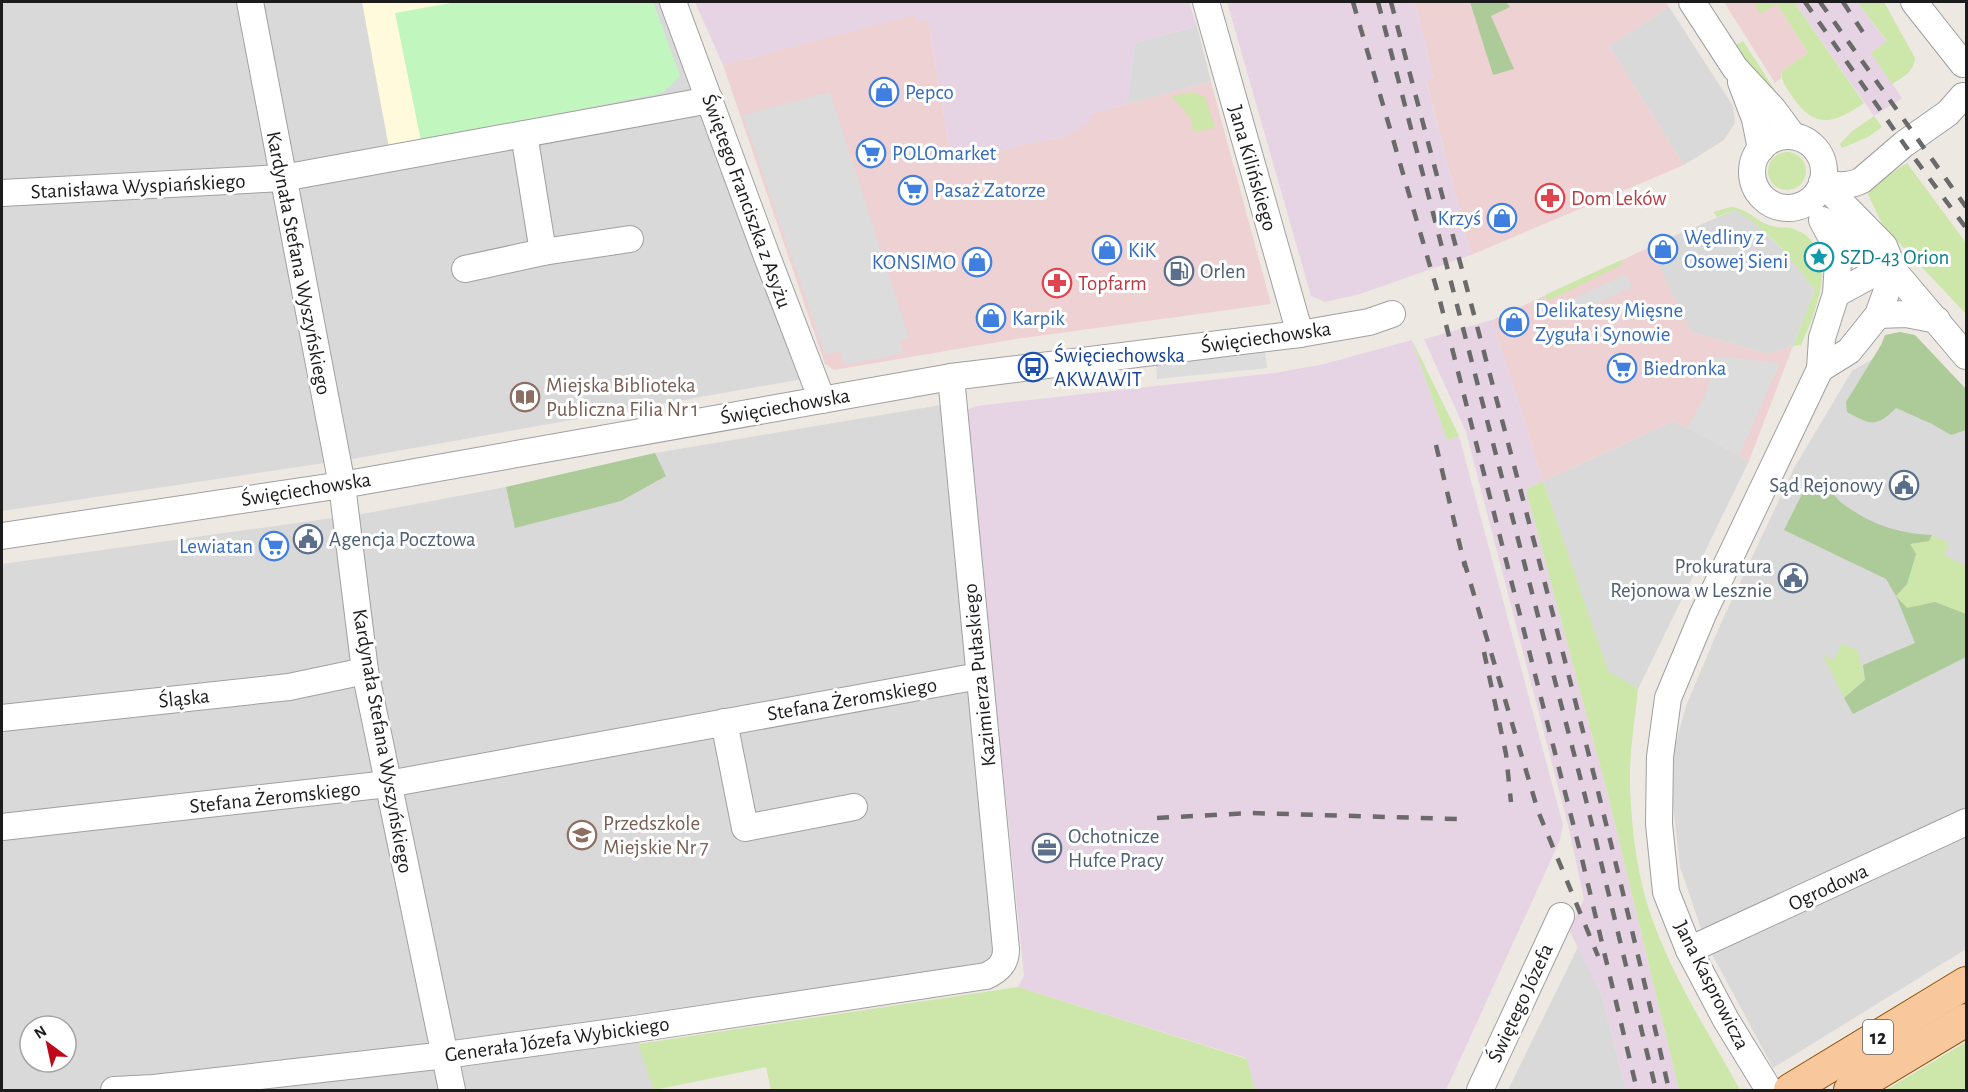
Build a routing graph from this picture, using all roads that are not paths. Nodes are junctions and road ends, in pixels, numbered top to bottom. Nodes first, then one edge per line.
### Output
1 (250, 2) edge
2 (674, 2) edge
3 (1206, 2) edge
4 (1692, 2) edge
5 (1914, 2) edge
6 (1965, 62) edge
7 (1735, 68) junction
8 (1965, 99) edge
9 (710, 100) junction
10 (524, 134) junction
11 (1793, 136) junction
12 (1761, 148) junction
13 (1821, 157) junction
14 (1869, 174) junction
15 (283, 178) junction
16 (1822, 183) junction
17 (2, 193) edge
18 (1794, 207) junction
19 (1821, 220) junction
20 (630, 239) dead end
21 (543, 252) junction
22 (465, 269) dead end
23 (1894, 271) junction
24 (1836, 294) junction
25 (1392, 314) dead end
26 (1878, 315) junction
27 (1937, 320) junction
28 (1300, 334) junction
29 (1966, 356) edge
30 (1820, 369) junction
31 (951, 378) junction
32 (822, 400) junction
33 (342, 485) junction
34 (2, 536) edge
35 (365, 671) junction
36 (979, 676) junction
37 (2, 718) edge
38 (724, 722) junction
39 (388, 784) junction
40 (854, 807) dead end
41 (1966, 822) edge
42 (2, 827) edge
43 (1561, 916) dead end
44 (1689, 950) junction
45 (998, 970) joint
46 (1966, 982) edge
47 (1966, 1020) edge
48 (446, 1055) junction
49 (154, 1089) edge
50 (114, 1090) edge
51 (452, 1090) edge
52 (1480, 1090) edge
53 (1769, 1090) edge
54 (1790, 1090) edge
55 (1850, 1090) edge

1 - 15 street, Kardynała Stefana Wyszyńskiego
2 - 9 street, Świętego Franciszka z Asyżu
3 - 28 street, Jana Kilińskiego
4 - 7 street
5 - 6 street
6 - 8 street
7 - 11 street
7 - 12 street
8 - 14 street
9 - 10 street, Stanisława Wyspiańskiego
9 - 32 street, Świętego Franciszka z Asyżu
10 - 15 street, Stanisława Wyspiańskiego
10 - 21 street
11 - 12 street
11 - 13 street
12 - 18 street
13 - 14 street
13 - 16 street
14 - 16 street
15 - 17 street, Stanisława Wyspiańskiego
15 - 33 street, Kardynała Stefana Wyszyńskiego
16 - 18 street
16 - 23 street
18 - 19 street
19 - 23 street
19 - 24 street, Jana Kasprowicza
20 - 21 street
21 - 22 street
23 - 24 street
23 - 26 street
23 - 27 street
24 - 30 street, Jana Kasprowicza
25 - 28 street, Święciechowska
26 - 27 street
26 - 30 street
27 - 29 street
28 - 31 street, Święciechowska
30 - 44 street, Jana Kasprowicza
31 - 32 street, Święciechowska
31 - 36 street, Kazimierza Pułaskiego
32 - 33 street, Święciechowska
33 - 34 street, Święciechowska
33 - 35 street, Kardynała Stefana Wyszyńskiego
35 - 37 street, Śląska
35 - 39 street, Kardynała Stefana Wyszyńskiego
36 - 38 street, Stefana Żeromskiego
36 - 45 street, Kazimierza Pułaskiego
38 - 39 street, Stefana Żeromskiego
38 - 40 street
39 - 42 street, Stefana Żeromskiego
39 - 48 street, Kardynała Stefana Wyszyńskiego
41 - 44 street, Ogrodowa
43 - 52 street, Świętego Józefa
44 - 53 street, Jana Kasprowicza
45 - 48 street, Generała Józefa Wybickiego
46 - 54 main road, 12
47 - 55 main road, 12
48 - 49 street, Generała Józefa Wybickiego
48 - 51 street, Kardynała Stefana Wyszyńskiego
49 - 50 street, Generała Józefa Wybickiego

